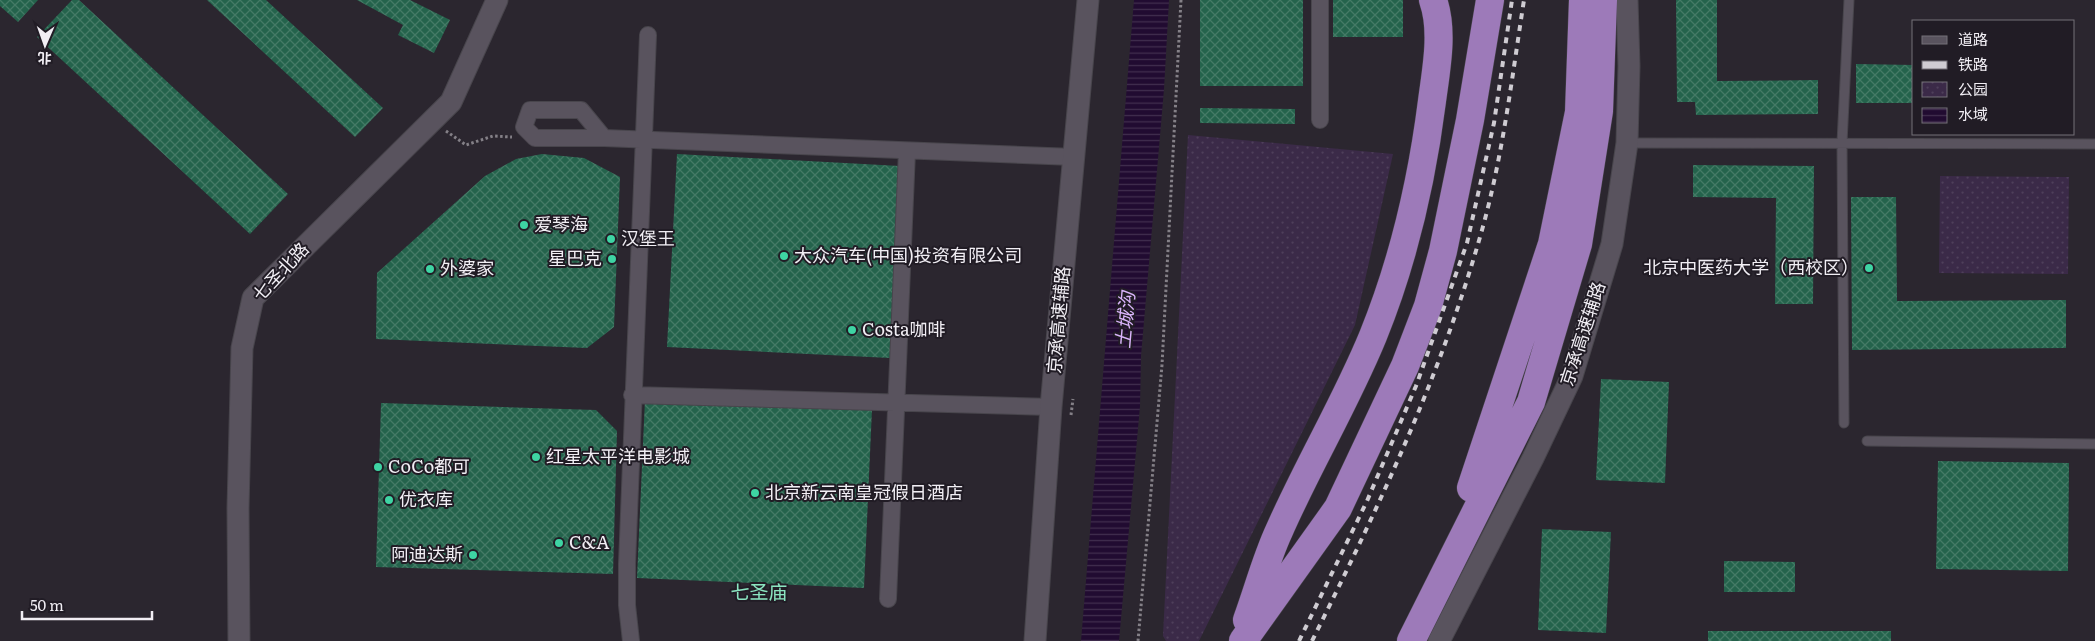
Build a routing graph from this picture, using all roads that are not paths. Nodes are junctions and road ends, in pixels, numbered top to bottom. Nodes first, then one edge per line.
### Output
1 (497, 0) edge
2 (1088, 0) edge
3 (1320, 0) edge
4 (1433, 0) edge
5 (1490, 0) edge
6 (1583, 0) edge
7 (1603, 0) edge
8 (1627, 0) edge
9 (1848, 0) edge
10 (648, 35) dead end
11 (1320, 120) dead end
12 (604, 138) junction
13 (645, 140) junction
14 (1627, 143) junction
15 (1842, 143) junction
16 (2095, 144) edge
17 (907, 151) junction
18 (1074, 157) junction
19 (632, 395) junction
20 (895, 402) junction
21 (1051, 407) junction
22 (1844, 423) dead end
23 (1867, 441) dead end
24 (2095, 444) edge
25 (1434, 596) junction
26 (888, 599) dead end
27 (239, 641) edge
28 (632, 641) edge
29 (1035, 641) edge
30 (1241, 641) edge
31 (1411, 641) edge
32 (1439, 641) edge

1 - 27 street, 七圣北路
2 - 18 street, 京承高速辅路
3 - 11 street
4 - 30 highway
5 - 30 highway
6 - 25 highway
7 - 25 highway
8 - 14 street, 京承高速辅路
9 - 15 lane
10 - 13 street
12 - 12 street
12 - 13 street
13 - 17 street
13 - 19 street
14 - 15 lane
14 - 32 street, 京承高速辅路
15 - 16 lane
15 - 22 lane
17 - 18 street
17 - 20 street
18 - 21 street, 京承高速辅路
19 - 20 street
19 - 28 street
20 - 21 street
20 - 26 street
21 - 29 street, 京承高速辅路
23 - 24 lane
25 - 31 highway

